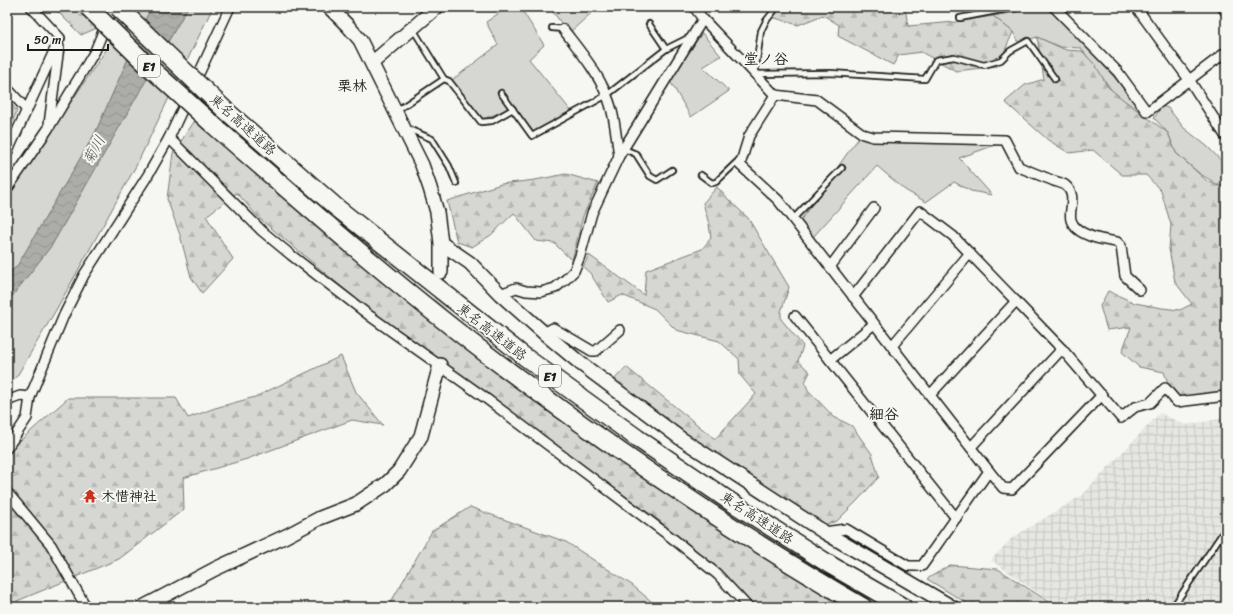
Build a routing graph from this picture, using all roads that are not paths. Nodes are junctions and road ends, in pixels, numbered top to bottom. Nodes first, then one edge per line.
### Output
1 (31, 7) edge
2 (88, 7) edge
3 (113, 7) edge
4 (118, 7) edge
5 (230, 7) edge
6 (329, 7) edge
7 (694, 7) edge
8 (777, 7) edge
9 (1017, 7) edge
10 (1054, 7) edge
11 (1136, 7) edge
12 (433, 8) edge
13 (960, 18) dead end
14 (703, 19) junction
15 (649, 24) dead end
16 (412, 28) junction
17 (552, 28) dead end
18 (563, 29) joint
19 (693, 35) junction
20 (60, 38) junction
21 (666, 49) junction
22 (1226, 52) edge
23 (372, 63) junction
24 (755, 74) junction
25 (444, 79) junction
26 (1055, 79) dead end
27 (1190, 81) junction
28 (7, 88) edge
29 (501, 93) dead end
30 (606, 95) junction
31 (775, 95) junction
32 (512, 109) junction
33 (27, 110) junction
34 (396, 111) junction
35 (403, 126) junction
36 (48, 129) junction
37 (1226, 137) edge
38 (169, 138) junction
39 (621, 152) junction
40 (7, 153) edge
41 (743, 157) junction
42 (842, 168) dead end
43 (672, 170) dead end
44 (701, 175) dead end
45 (456, 183) dead end
46 (7, 189) edge
47 (874, 208) dead end
48 (792, 219) junction
49 (441, 243) junction
50 (970, 253) junction
51 (830, 267) junction
52 (441, 272) tunnel mouth
53 (1140, 290) dead end
54 (500, 294) junction
55 (853, 297) junction
56 (1016, 301) junction
57 (795, 316) dead end
58 (874, 324) junction
59 (620, 330) dead end
60 (544, 333) junction
61 (892, 346) junction
62 (1062, 348) junction
63 (830, 360) junction
64 (440, 365) junction
65 (930, 395) junction
66 (1102, 395) junction
67 (1226, 396) edge
68 (30, 397) junction
69 (7, 401) edge
70 (971, 447) junction
71 (7, 448) edge
72 (989, 471) junction
73 (7, 492) edge
74 (956, 518) junction
75 (1226, 528) edge
76 (824, 532) junction
77 (86, 607) edge
78 (143, 607) edge
79 (748, 607) edge
80 (863, 607) edge
81 (903, 607) edge
82 (952, 607) edge
83 (1173, 607) edge

1 - 20 street
2 - 80 highway, 東名高速道路 / E1, bridge
3 - 36 street
4 - 81 highway, 東名高速道路 / E1, bridge
5 - 38 street
6 - 23 street
7 - 14 street
8 - 24 lane
9 - 13 lane
10 - 27 street
11 - 27 street
12 - 16 street
14 - 19 street
14 - 24 street
15 - 21 lane
16 - 23 street
16 - 25 lane
17 - 18 lane
18 - 30 street
19 - 21 lane
19 - 39 street
20 - 33 street
20 - 36 street
21 - 30 lane
22 - 27 street
23 - 34 street
24 - 26 lane
24 - 31 street
25 - 32 lane
25 - 34 lane
27 - 37 street
28 - 33 street
29 - 32 lane
30 - 32 lane
30 - 39 street
31 - 41 street
31 - 53 street
33 - 40 street
34 - 35 street
35 - 45 lane
35 - 49 street
36 - 46 street
38 - 64 street
38 - 68 street
39 - 43 lane
39 - 54 street
41 - 44 lane
41 - 48 street
42 - 48 lane
47 - 51 street
48 - 51 street
49 - 52 street
49 - 54 street
50 - 55 street
50 - 56 street
50 - 61 street
51 - 55 street
54 - 60 street
55 - 58 street
56 - 62 street
56 - 65 street
57 - 63 street
58 - 61 street
58 - 63 street
59 - 60 street
60 - 76 street
61 - 65 street
62 - 66 street
62 - 70 street
63 - 74 street
64 - 78 street
64 - 79 street
65 - 70 street
66 - 67 street
66 - 72 street
68 - 69 street
68 - 71 street
70 - 72 street
72 - 74 street
73 - 77 street
74 - 76 street
75 - 83 lane
76 - 82 street

